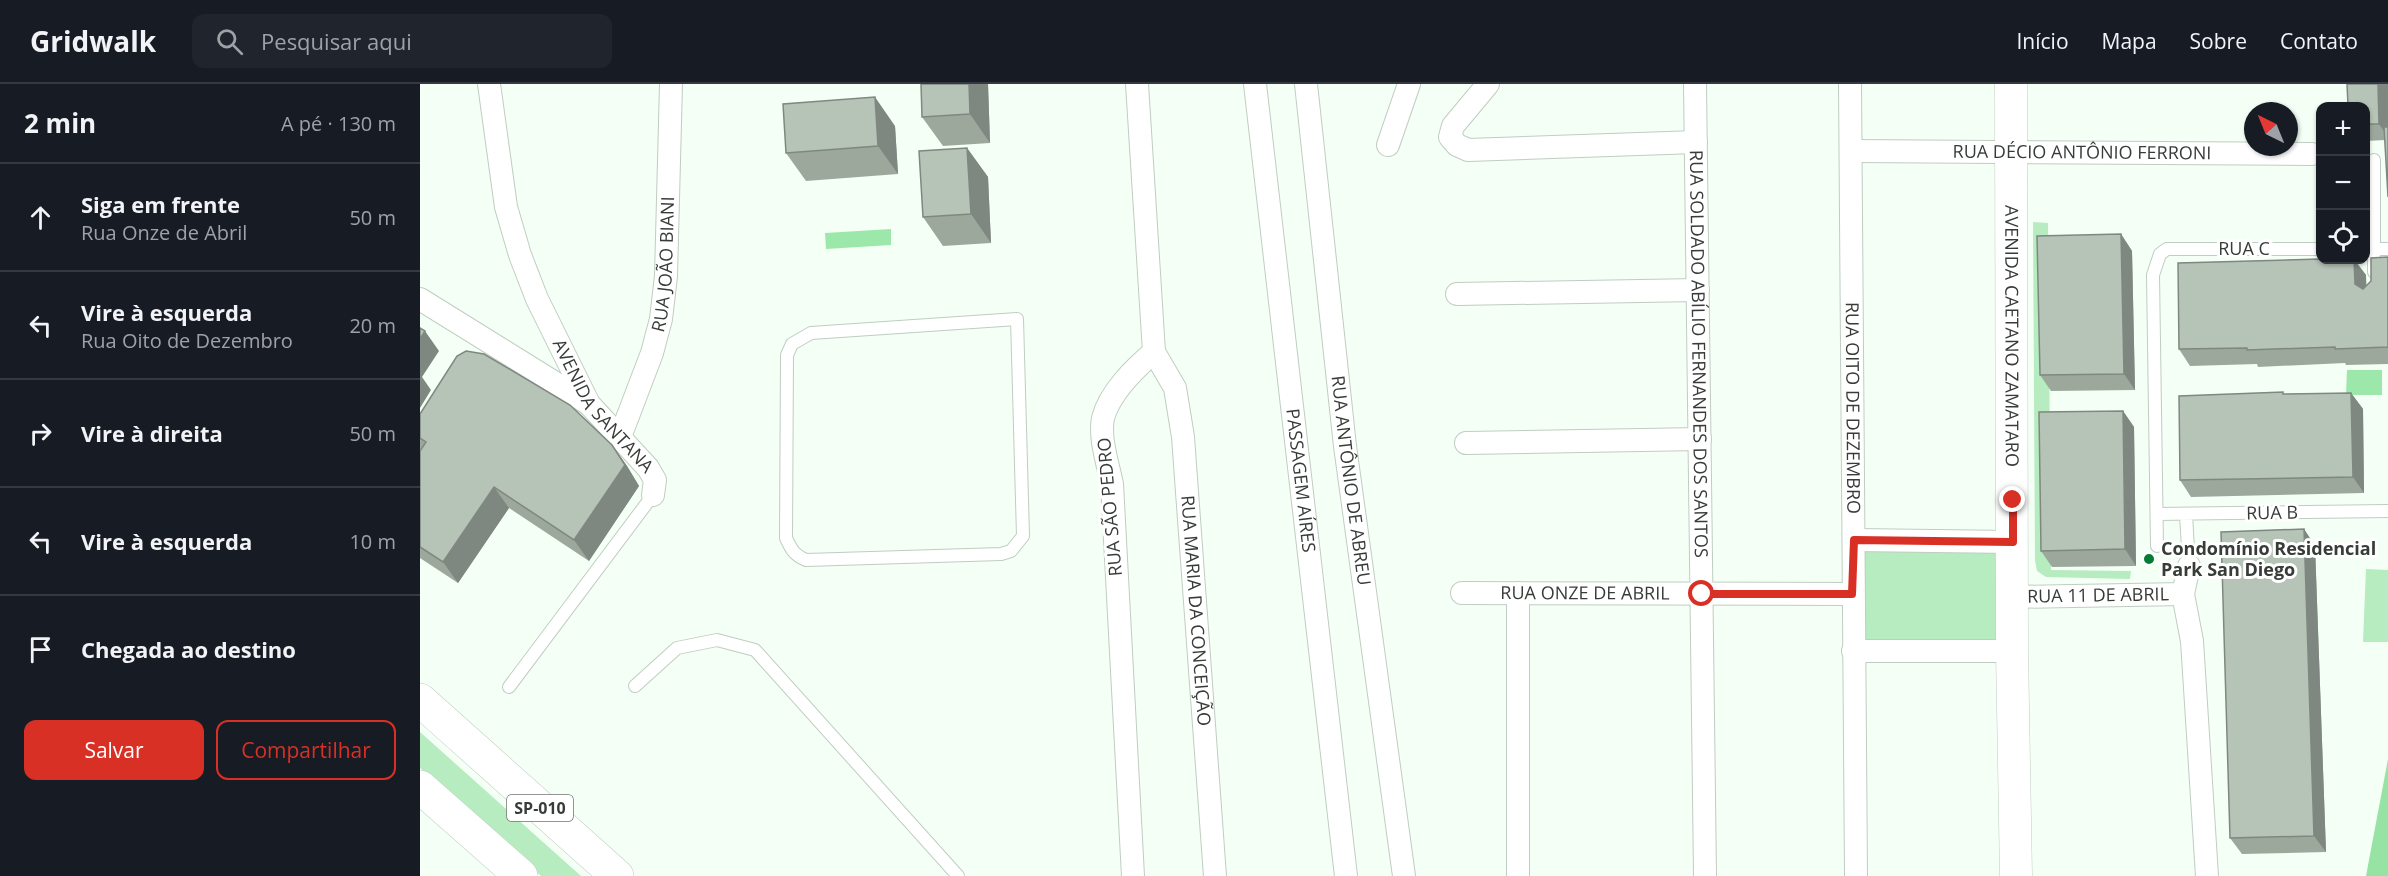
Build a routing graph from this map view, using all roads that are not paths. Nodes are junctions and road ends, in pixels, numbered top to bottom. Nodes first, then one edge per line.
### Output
1 (489, 84) edge
2 (670, 84) edge
3 (1137, 84) edge
4 (1255, 84) edge
5 (1306, 84) edge
6 (1409, 84) edge
7 (1488, 84) edge
8 (1695, 84) edge
9 (1850, 84) edge
10 (2011, 84) edge
11 (1696, 142) junction
12 (1388, 146) dead end
13 (1852, 151) junction
14 (2011, 152) junction
15 (2312, 154) dead end
16 (2374, 160) dead end
17 (2316, 249) edge
18 (2370, 249) edge
19 (2388, 249) edge
20 (420, 285) edge
21 (2374, 288) edge
22 (1698, 290) junction
23 (1456, 294) dead end
24 (428, 304) edge
25 (481, 335) junction
26 (1154, 352) junction
27 (469, 355) edge
28 (787, 355) joint
29 (589, 404) junction
30 (620, 437) junction
31 (1700, 439) junction
32 (1466, 443) dead end
33 (653, 495) joint
34 (2388, 511) edge
35 (2157, 514) junction
36 (2186, 514) junction
37 (1854, 540) junction
38 (2013, 542) junction
39 (2157, 546) dead end
40 (2189, 566) joint
41 (1462, 593) dead end
42 (1518, 593) junction
43 (1702, 594) junction
44 (1852, 594) junction
45 (2183, 594) junction
46 (2012, 597) junction
47 (1853, 651) junction
48 (2012, 651) junction
49 (635, 686) dead end
50 (508, 687) dead end
51 (420, 700) edge
52 (421, 788) edge
53 (521, 876) edge
54 (617, 876) edge
55 (958, 876) edge
56 (1133, 876) edge
57 (1215, 876) edge
58 (1346, 876) edge
59 (1404, 876) edge
60 (1518, 876) edge
61 (1705, 876) edge
62 (1856, 876) edge
63 (2016, 876) edge
64 (2207, 876) edge

1 - 29 street, AVENIDA SANTANA
2 - 30 street, RUA JOÃO BIANI
3 - 26 street
4 - 58 street, PASSAGEM AÍRES
5 - 59 street, RUA ANTÔNIO DE ABREU
6 - 12 street
7 - 11 street
8 - 11 street, RUA SOLDADO ABÍLIO FERNANDES DOS SANTOS
9 - 13 street, RUA OITO DE DEZEMBRO
10 - 14 main road, AVENIDA CAETANO ZAMATARO
11 - 22 street, RUA SOLDADO ABÍLIO FERNANDES DOS SANTOS
13 - 14 street, RUA DÉCIO ANTÔNIO FERRONI
13 - 37 street, RUA OITO DE DEZEMBRO
14 - 15 street, RUA DÉCIO ANTÔNIO FERRONI
14 - 38 main road, AVENIDA CAETANO ZAMATARO
16 - 18 lane
17 - 35 lane, RUA C
18 - 19 lane
18 - 21 lane
20 - 24 street
22 - 23 street
22 - 31 street, RUA SOLDADO ABÍLIO FERNANDES DOS SANTOS
24 - 25 street
25 - 27 street
25 - 29 street
26 - 56 street, RUA SÃO PEDRO
26 - 57 street, RUA MARIA DA CONCEIÇÃO
28 - 28 lane
29 - 30 street, AVENIDA SANTANA
30 - 33 street, AVENIDA SANTANA
31 - 32 street
31 - 43 street, RUA SOLDADO ABÍLIO FERNANDES DOS SANTOS
33 - 50 lane, AVENIDA SANTANA
34 - 36 lane, RUA B
35 - 36 lane, RUA B
35 - 39 lane
36 - 40 lane
37 - 38 street
37 - 44 street, RUA OITO DE DEZEMBRO
38 - 46 main road, AVENIDA CAETANO ZAMATARO
40 - 45 street
41 - 42 street, RUA ONZE DE ABRIL
42 - 43 street, RUA ONZE DE ABRIL
42 - 60 street
43 - 44 street, RUA ONZE DE ABRIL
43 - 61 street, RUA SOLDADO ABÍLIO FERNANDES DOS SANTOS
44 - 47 street, RUA OITO DE DEZEMBRO
45 - 46 street, RUA 11 DE ABRIL
45 - 64 street
46 - 48 main road, AVENIDA CAETANO ZAMATARO
47 - 48 street
47 - 62 street, RUA OITO DE DEZEMBRO
48 - 63 main road, AVENIDA CAETANO ZAMATARO
49 - 55 lane
51 - 54 highway, SP-010
52 - 53 highway

